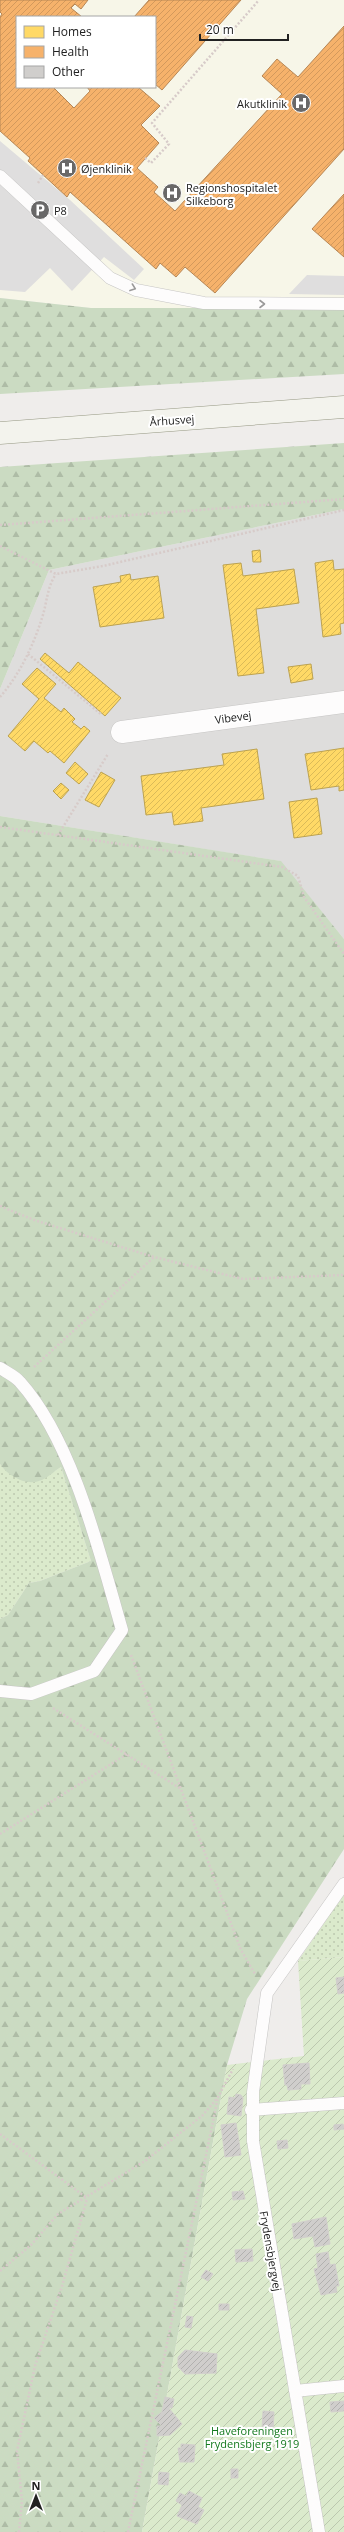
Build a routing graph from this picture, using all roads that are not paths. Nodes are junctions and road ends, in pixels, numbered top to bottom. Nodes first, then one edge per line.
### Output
1 (0, 176) edge
2 (344, 304) edge
3 (344, 407) edge
4 (0, 433) edge
5 (344, 702) edge
6 (122, 732) road end
7 (0, 1368) edge
8 (0, 1691) edge
9 (344, 1884) edge
10 (344, 2103) edge
11 (252, 2110) junction
12 (344, 2386) edge
13 (295, 2391) junction
14 (319, 2532) edge

1 -> 2 lane
3 - 4 street, Århusvej
5 - 6 street, Vibevej
7 - 8 lane
9 - 11 lane, Frydensbjergvej
10 - 11 lane
11 - 13 lane, Frydensbjergvej
12 - 13 lane
13 - 14 lane, Frydensbjergvej

